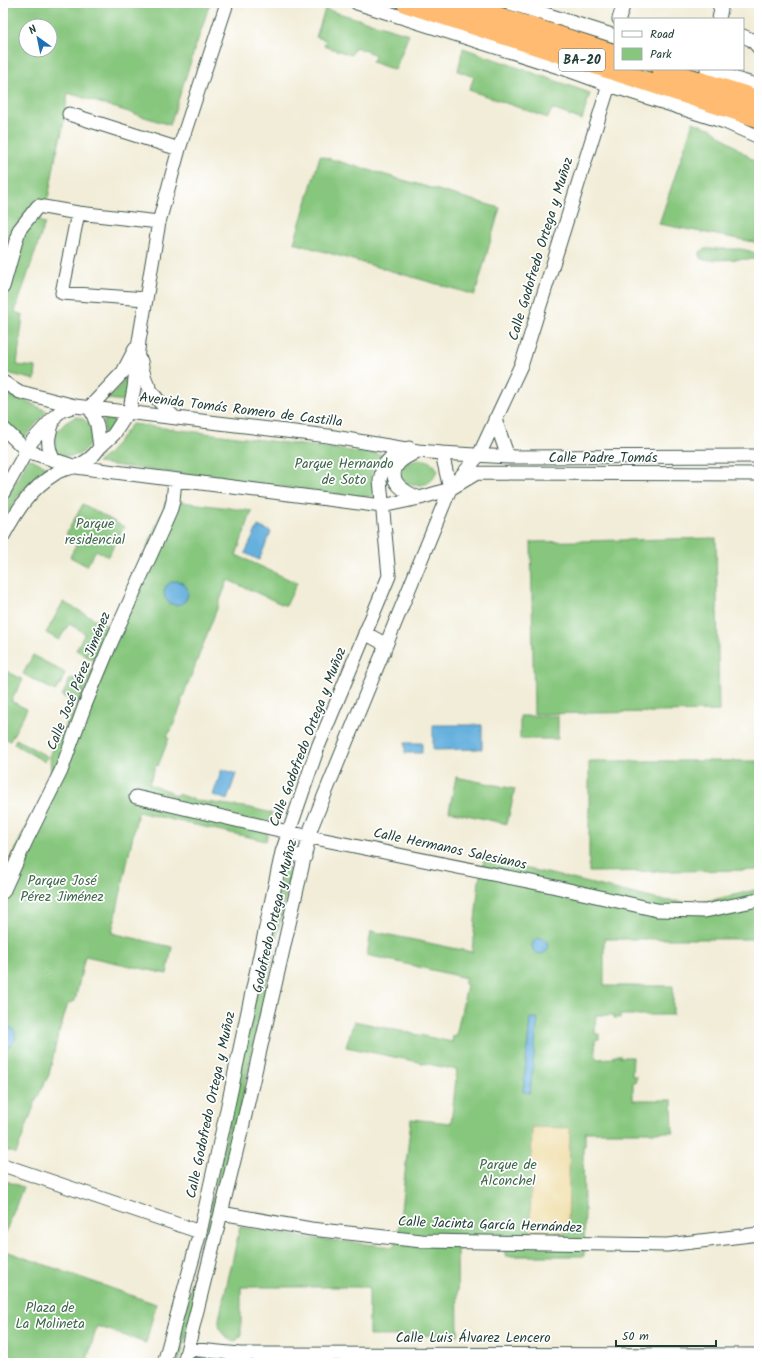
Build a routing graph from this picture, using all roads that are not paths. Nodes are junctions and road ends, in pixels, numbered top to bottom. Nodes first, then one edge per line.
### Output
1 (227, 3) edge
2 (357, 3) edge
3 (406, 3) edge
4 (456, 3) edge
5 (510, 3) edge
6 (624, 3) edge
7 (718, 3) edge
8 (619, 18) edge
9 (719, 18) edge
10 (744, 36) edge
11 (614, 40) edge
12 (614, 40) edge
13 (759, 48) edge
14 (664, 70) edge
15 (710, 70) edge
16 (609, 85) junction
17 (759, 86) edge
18 (759, 100) edge
19 (69, 114) dead end
20 (759, 118) edge
21 (759, 137) edge
22 (179, 149) junction
23 (78, 213) junction
24 (159, 222) junction
25 (3, 287) edge
26 (146, 299) junction
27 (139, 341) junction
28 (3, 382) edge
29 (76, 406) junction
30 (90, 407) junction
31 (128, 412) junction
32 (55, 416) junction
33 (174, 417) junction
34 (495, 419) junction
35 (3, 428) edge
36 (100, 447) junction
37 (413, 450) junction
38 (27, 451) junction
39 (442, 453) junction
40 (479, 455) junction
41 (759, 456) edge
42 (508, 457) junction
43 (53, 459) junction
44 (76, 467) junction
45 (759, 474) edge
46 (175, 480) junction
47 (450, 489) junction
48 (3, 493) edge
49 (420, 498) junction
50 (382, 506) junction
51 (3, 536) edge
52 (365, 633) junction
53 (384, 652) junction
54 (136, 797) dead end
55 (288, 832) junction
56 (311, 833) junction
57 (282, 852) junction
58 (305, 857) junction
59 (3, 892) edge
60 (758, 900) dead end
61 (3, 1165) edge
62 (221, 1213) junction
63 (200, 1232) junction
64 (759, 1234) edge
65 (188, 1349) junction
66 (759, 1355) edge
67 (376, 1358) edge
68 (545, 1359) edge
69 (641, 1359) edge
70 (164, 1363) edge
71 (184, 1363) edge

1 - 22 street
2 - 16 street
3 - 20 highway, BA-20
4 - 11 highway, BA-20
5 - 12 street
6 - 8 street
7 - 9 street
10 - 13 street
14 - 18 highway
15 - 17 street
16 - 21 street
16 - 34 street, Calle Godofredo Ortega y Muñoz
19 - 22 street
22 - 24 street
23 - 24 street
23 - 25 street
23 - 26 street
24 - 26 street
26 - 27 street
27 - 30 street
27 - 31 street
27 - 33 street
28 - 29 street, Avenida Tomás Romero de Castilla
29 - 30 street, Avenida Tomás Romero de Castilla
29 - 32 street
30 - 31 street, Avenida Tomás Romero de Castilla
30 - 36 street
31 - 33 street, Avenida Tomás Romero de Castilla
31 - 36 street
32 - 38 street
32 - 43 street
33 - 37 street, Avenida Tomás Romero de Castilla
34 - 40 street, Calle Godofredo Ortega y Muñoz
34 - 42 street
35 - 38 street
36 - 44 street
37 - 39 street, Avenida Tomás Romero de Castilla
37 - 49 street
37 - 50 street, Calle Godofredo Ortega y Muñoz
38 - 43 street
38 - 48 street
39 - 40 street, Avenida Tomás Romero de Castilla
39 - 47 street
40 - 42 street, Calle Padre Tomás
40 - 47 street, Calle Godofredo Ortega y Muñoz
41 - 42 street, Calle Padre Tomás
43 - 44 street
44 - 46 street
44 - 51 street
45 - 47 street, Calle Padre Tomás
46 - 50 street
46 - 59 street, Calle José Pérez Jiménez
47 - 49 street
47 - 53 street, Calle Godofredo Ortega y Muñoz
49 - 50 street
50 - 52 street, Calle Godofredo Ortega y Muñoz
52 - 53 street
52 - 55 street, Calle Godofredo Ortega y Muñoz
53 - 56 street, Calle Godofredo Ortega y Muñoz
54 - 55 street, Calle Hermanos Salesianos
55 - 56 street, Calle Hermanos Salesianos
55 - 57 street, Calle Godofredo Ortega y Muñoz
56 - 58 street, Godofredo Ortega y Muñoz
56 - 60 street, Calle Hermanos Salesianos
57 - 58 street
57 - 63 street, Calle Godofredo Ortega y Muñoz
58 - 62 street, Godofredo Ortega y Muñoz
61 - 63 street
62 - 64 street, Calle Jacinta García Hernández
62 - 65 street
63 - 70 street, Calle Godofredo Ortega y Muñoz
65 - 67 street, Calle Luis Álvarez Lencero
65 - 71 street
66 - 69 street, Calle Luis Álvarez Lencero
67 - 68 street, Calle Luis Álvarez Lencero
68 - 69 street, Calle Luis Álvarez Lencero

